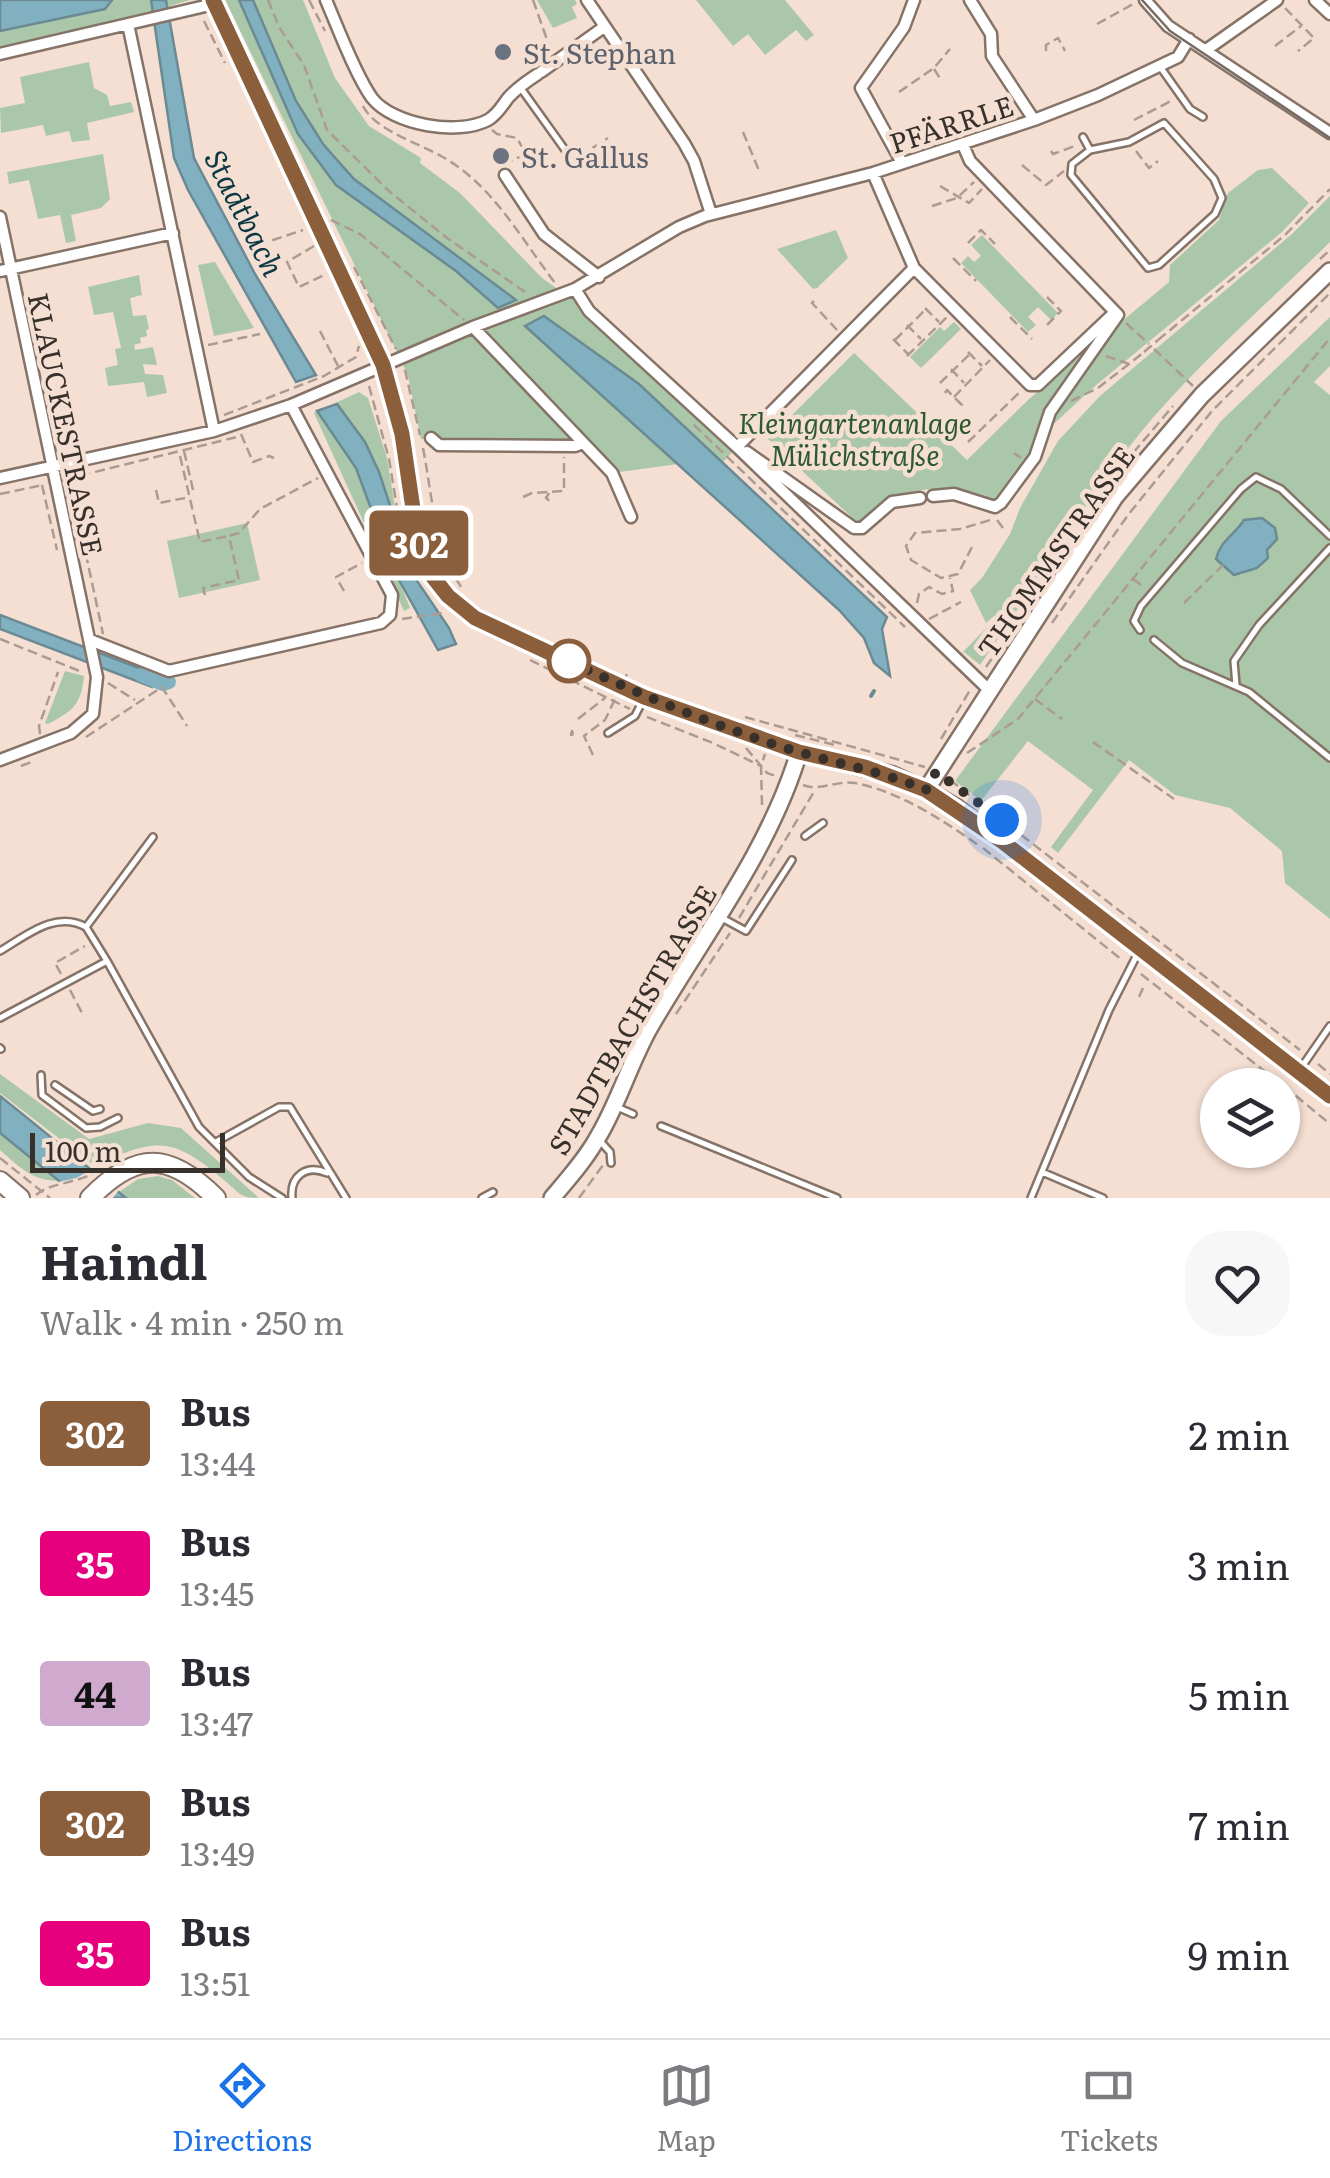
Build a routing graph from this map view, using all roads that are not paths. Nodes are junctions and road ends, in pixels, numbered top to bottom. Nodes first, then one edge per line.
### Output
1 (326, 0) edge
2 (587, 0) edge
3 (914, 0) edge
4 (970, 0) edge
5 (1142, 0) edge
6 (1277, 0) edge
7 (1315, 0) edge
8 (208, 4) edge
9 (1330, 14) edge
10 (128, 24) junction
11 (604, 27) junction
12 (1189, 39) junction
13 (1206, 50) junction
14 (0, 54) edge
15 (1159, 65) junction
16 (520, 87) junction
17 (1203, 117) dead end
18 (1034, 120) junction
19 (1330, 133) edge
20 (1084, 139) road end
21 (963, 145) junction
22 (1090, 150) junction
23 (573, 161) dead end
24 (902, 163) junction
25 (873, 173) junction
26 (505, 176) road end
27 (711, 214) junction
28 (0, 217) edge
29 (173, 234) junction
30 (914, 268) junction
31 (6, 270) edge
32 (1330, 272) edge
33 (599, 278) junction
34 (574, 289) junction
35 (1117, 313) junction
36 (473, 327) junction
37 (383, 365) junction
38 (291, 404) junction
39 (214, 431) junction
40 (430, 438) dead end
41 (583, 443) junction
42 (739, 448) junction
43 (54, 467) junction
44 (0, 478) edge
45 (933, 496) dead end
46 (920, 498) dead end
47 (631, 517) dead end
48 (1330, 536) edge
49 (1330, 548) edge
50 (1140, 630) dead end
51 (1154, 640) dead end
52 (98, 642) junction
53 (1236, 685) junction
54 (976, 686) junction
55 (644, 697) junction
56 (608, 733) dead end
57 (799, 752) junction
58 (1330, 758) edge
59 (0, 760) edge
60 (926, 790) junction
61 (823, 823) dead end
62 (804, 836) dead end
63 (153, 837) dead end
64 (792, 860) dead end
65 (719, 917) junction
66 (86, 927) junction
67 (1140, 948) junction
68 (0, 951) edge
69 (107, 961) junction
70 (0, 1018) edge
71 (1330, 1026) edge
72 (1304, 1064) junction
73 (41, 1076) dead end
74 (56, 1085) dead end
75 (1330, 1096) edge
76 (615, 1105) junction
77 (100, 1109) dead end
78 (633, 1114) dead end
79 (118, 1118) dead end
80 (660, 1126) dead end
81 (597, 1139) junction
82 (216, 1142) junction
83 (611, 1163) dead end
84 (1042, 1172) junction
85 (332, 1178) junction
86 (0, 1181) edge
87 (494, 1192) dead end
88 (20, 1198) edge
89 (90, 1198) edge
90 (216, 1198) edge
91 (282, 1198) edge
92 (292, 1198) edge
93 (335, 1198) edge
94 (346, 1198) edge
95 (482, 1198) edge
96 (552, 1198) edge
97 (836, 1198) edge
98 (1031, 1198) edge
99 (1103, 1198) edge

1 - 16 street
2 - 11 street
3 - 24 street
4 - 18 street
5 - 12 street
6 - 13 street
7 - 9 street
8 - 10 street
8 - 37 street
10 - 14 street
10 - 29 street
11 - 16 street
11 - 27 street
12 - 13 street
12 - 15 street, PFÄRRLE
13 - 19 street
15 - 17 lane
15 - 18 street, PFÄRRLE
16 - 23 lane
18 - 21 street, PFÄRRLE
20 - 22 lane
21 - 24 street, PFÄRRLE
21 - 35 street
22 - 22 lane
24 - 25 street, PFÄRRLE
25 - 27 street, PFÄRRLE
25 - 30 street
26 - 33 street
27 - 33 street, PFÄRRLE
28 - 31 street, KLAUCKESTRASSE
29 - 31 street
29 - 39 street
30 - 35 street
30 - 42 street
31 - 43 street, KLAUCKESTRASSE
32 - 54 street, THOMMSTRASSE
33 - 34 street, PFÄRRLE
34 - 36 street, PFÄRRLE
34 - 42 street
35 - 45 street
36 - 37 street, PFÄRRLE
36 - 41 street
37 - 38 street, PFÄRRLE
37 - 55 street
38 - 39 street, PFÄRRLE
38 - 52 street
39 - 43 street, PFÄRRLE
40 - 41 street
41 - 47 street
42 - 46 street
42 - 54 street
43 - 44 street, PFÄRRLE
43 - 52 street, KLAUCKESTRASSE
48 - 50 lane
49 - 53 lane
51 - 53 lane
52 - 59 street, KLAUCKESTRASSE
53 - 58 lane
54 - 60 street, THOMMSTRASSE
55 - 56 lane
55 - 57 street
57 - 60 street
57 - 65 street, STADTBACHSTRASSE
60 - 67 street
61 - 62 lane
63 - 66 lane
64 - 65 lane
65 - 76 street, STADTBACHSTRASSE
66 - 68 lane
66 - 69 lane
67 - 72 street
67 - 84 lane
69 - 70 lane
69 - 82 lane
71 - 72 lane
72 - 75 street
73 - 79 lane
74 - 77 lane
76 - 78 lane
76 - 81 street, STADTBACHSTRASSE
80 - 97 lane
81 - 83 lane
81 - 96 street, STADTBACHSTRASSE
82 - 85 lane
82 - 91 lane
84 - 98 lane
84 - 99 lane
85 - 92 lane
85 - 93 lane
85 - 94 lane
86 - 88 main road
87 - 95 lane
89 - 90 main road

